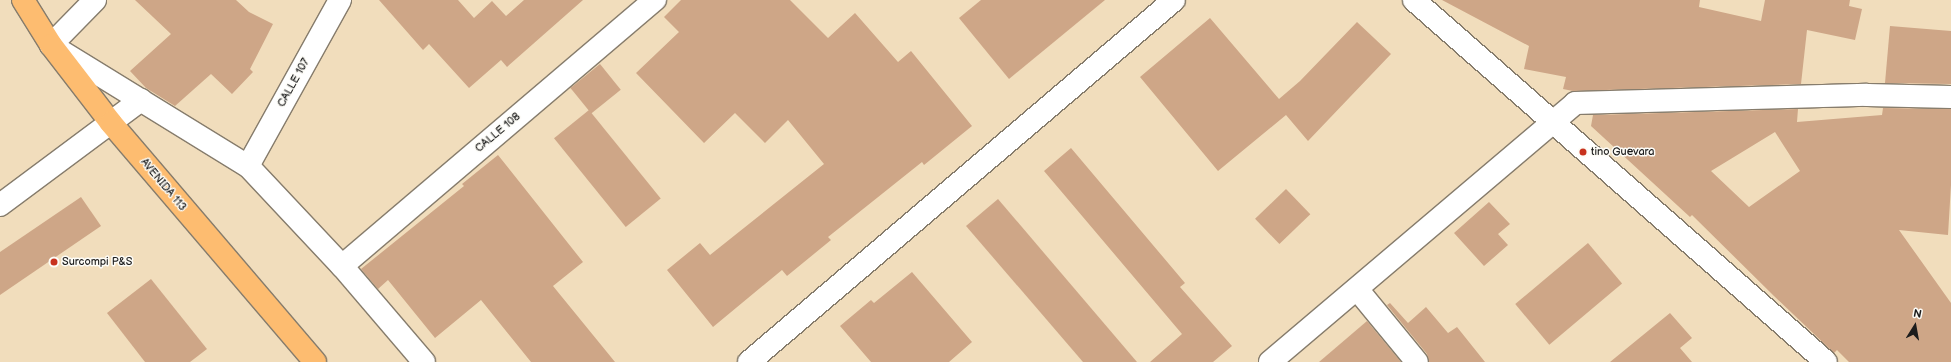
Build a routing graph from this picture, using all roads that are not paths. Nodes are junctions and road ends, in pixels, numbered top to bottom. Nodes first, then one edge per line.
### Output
1 (23, 0) edge
2 (95, 0) edge
3 (340, 0) edge
4 (655, 0) edge
5 (1174, 0) edge
6 (1414, 0) edge
7 (51, 45) junction
8 (1951, 97) edge
9 (141, 100) junction
10 (1552, 122) junction
11 (111, 123) junction
12 (248, 166) junction
13 (0, 205) edge
14 (342, 266) junction
15 (1357, 289) junction
16 (315, 362) edge
17 (424, 362) edge
18 (749, 362) edge
19 (1270, 362) edge
20 (1417, 362) edge
21 (1826, 362) edge

1 - 7 main road, AVENIDA 113
2 - 7 street
3 - 12 street, CALLE 107
4 - 14 street, CALLE 108
5 - 18 street
6 - 10 street
7 - 9 street
7 - 11 main road, AVENIDA 113
8 - 10 street
9 - 11 street
9 - 12 street
10 - 15 street
10 - 21 street
11 - 13 street
11 - 16 main road, AVENIDA 113
12 - 14 street
14 - 17 street
15 - 19 street
15 - 20 street

